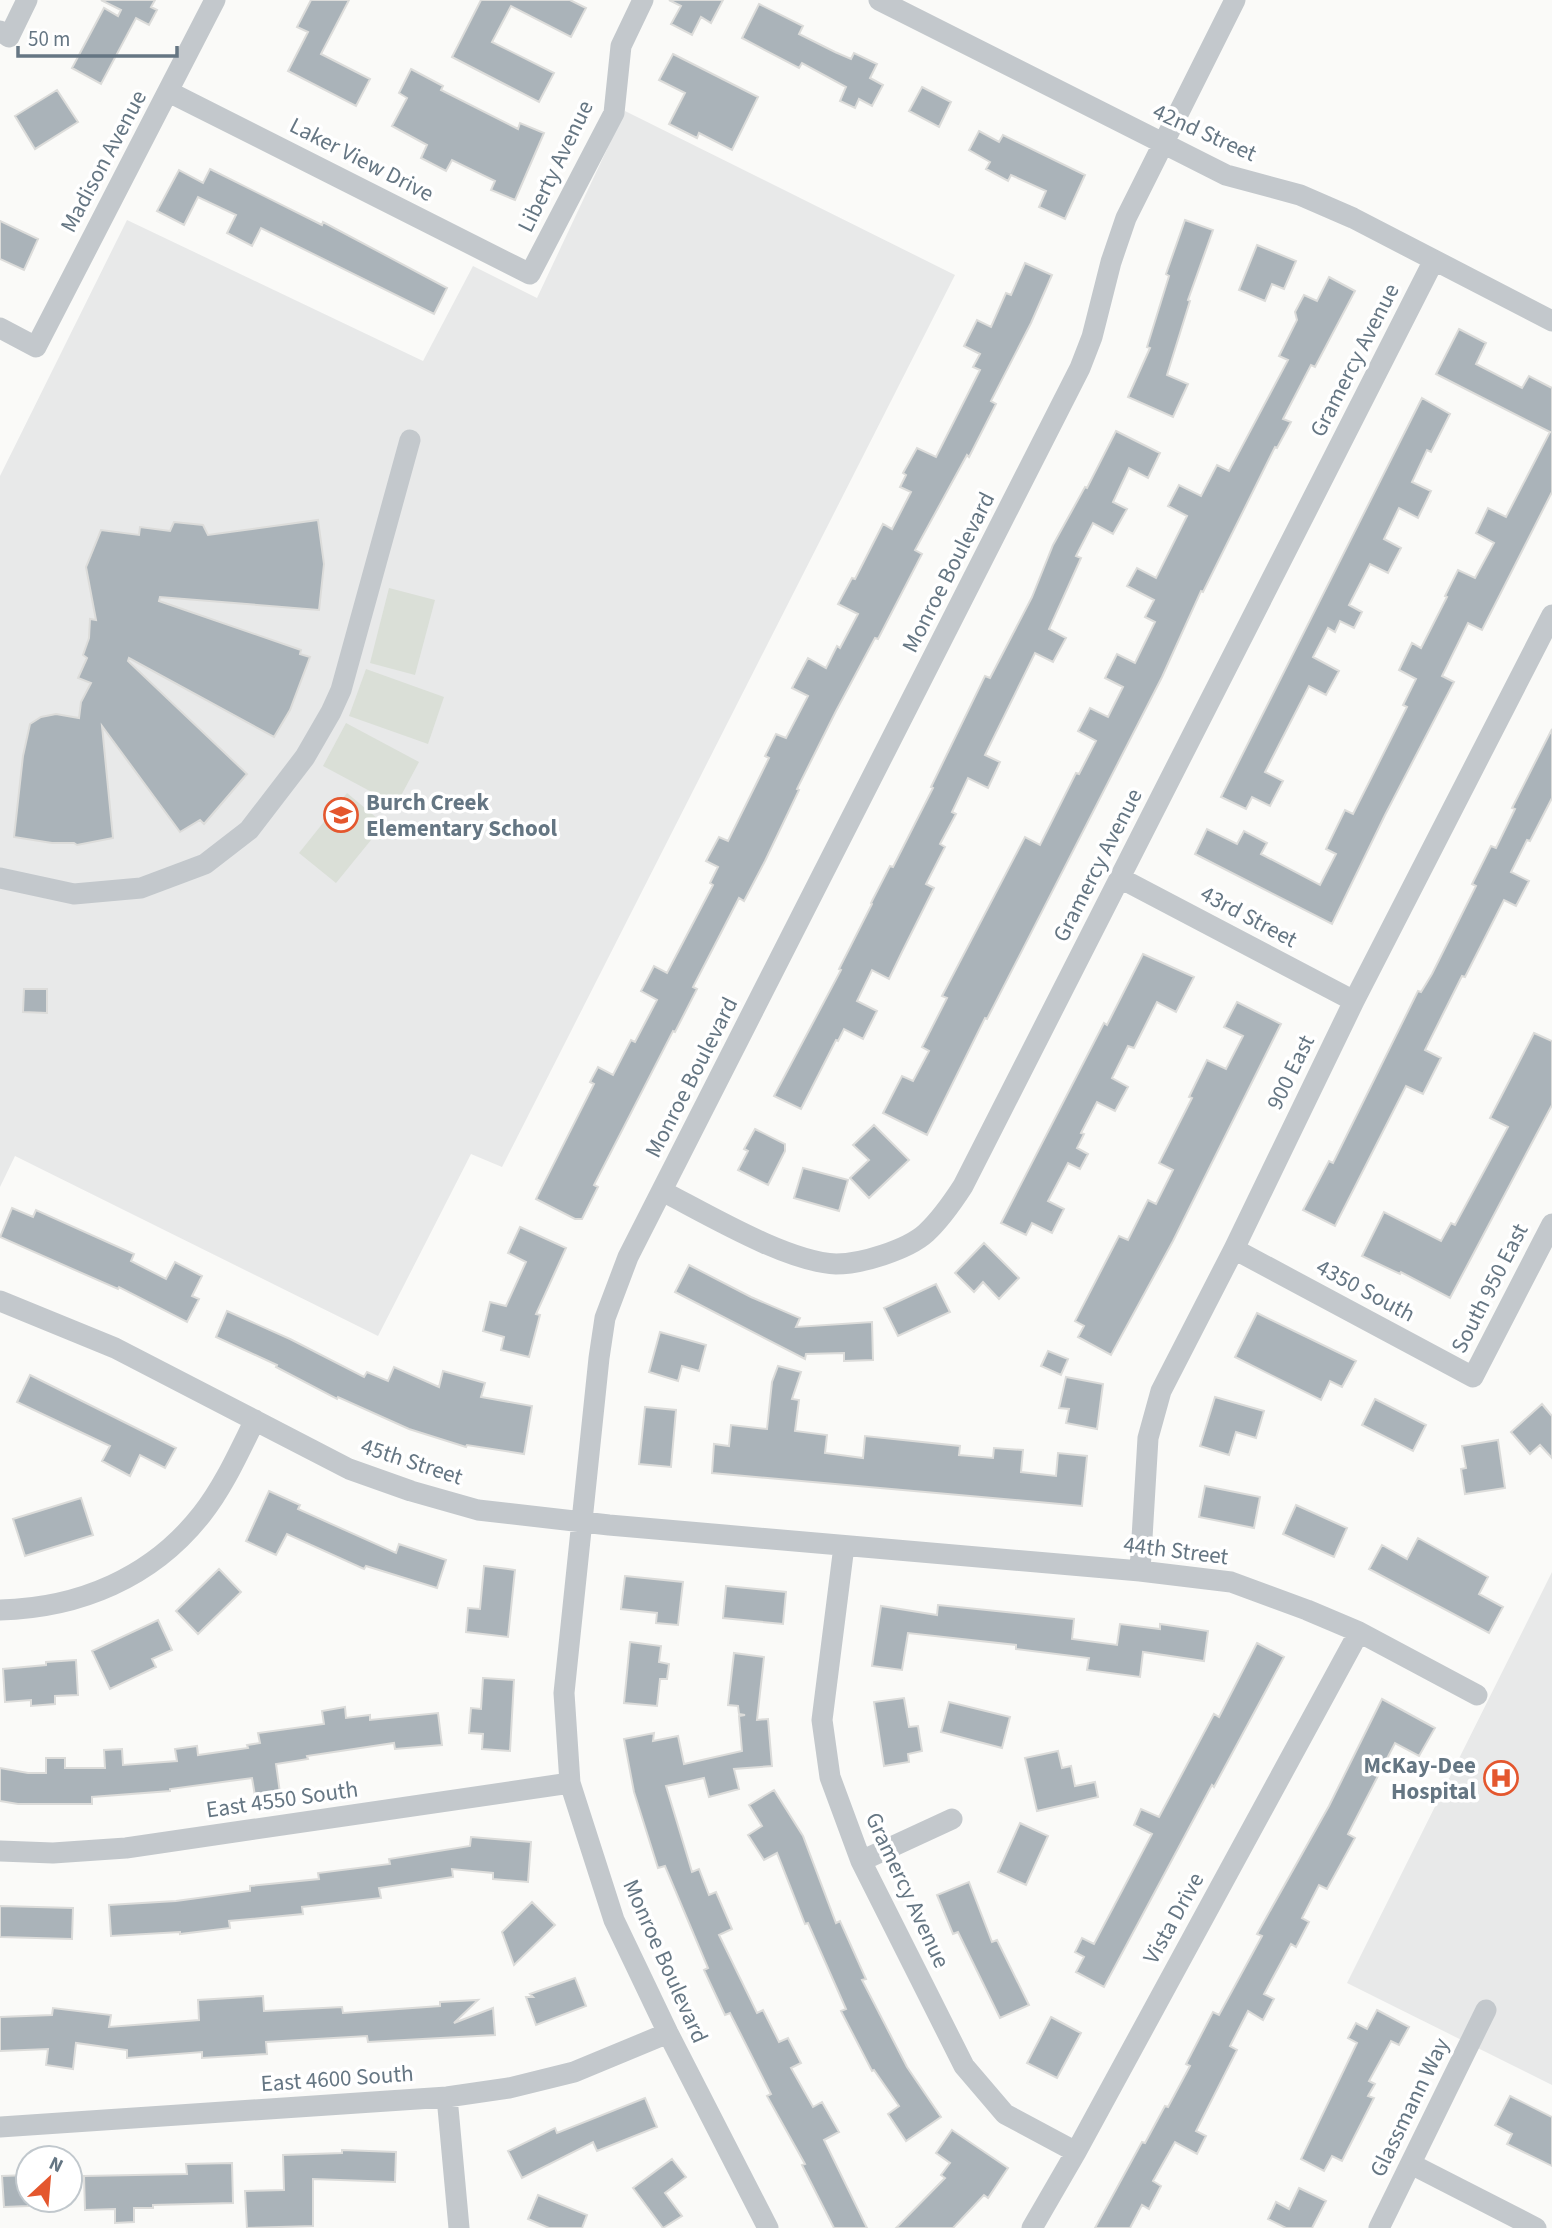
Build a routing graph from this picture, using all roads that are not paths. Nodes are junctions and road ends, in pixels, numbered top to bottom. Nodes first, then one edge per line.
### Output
1 (27, 0) edge
2 (215, 0) edge
3 (642, 0) edge
4 (879, 0) edge
5 (1235, 0) edge
6 (5, 34) edge
7 (169, 92) junction
8 (1163, 144) junction
9 (1434, 260) junction
10 (530, 274) joint
11 (1552, 321) edge
12 (0, 328) edge
13 (410, 440) dead end
14 (1552, 615) edge
15 (0, 878) edge
16 (1120, 878) junction
17 (1354, 1001) junction
18 (662, 1191) junction
19 (1552, 1224) edge
20 (1234, 1249) junction
21 (0, 1301) edge
22 (1473, 1377) joint
23 (255, 1420) junction
24 (582, 1522) junction
25 (844, 1546) junction
26 (1140, 1571) junction
27 (0, 1610) edge
28 (1359, 1632) junction
29 (1477, 1695) dead end
30 (570, 1783) junction
31 (953, 1819) dead end
32 (0, 1850) edge
33 (861, 1861) junction
34 (1486, 2010) dead end
35 (668, 2033) junction
36 (447, 2097) junction
37 (0, 2127) edge
38 (1076, 2152) junction
39 (1411, 2164) junction
40 (459, 2228) edge
41 (768, 2228) edge
42 (1032, 2228) edge
43 (1380, 2228) edge
44 (1536, 2228) edge

1 - 6 street
2 - 7 street, Madison Avenue
3 - 10 street, Liberty Avenue
4 - 8 street, 42nd Street
5 - 8 street, Monroe Boulevard
7 - 10 street, Laker View Drive
7 - 12 street, Madison Avenue
8 - 9 street, 42nd Street
8 - 18 street, Monroe Boulevard
9 - 11 street, 42nd Street
9 - 16 street, Gramercy Avenue
13 - 15 street
14 - 17 street, 900 East
16 - 17 street, 43rd Street
16 - 18 street, Gramercy Avenue
17 - 20 street, 900 East
18 - 24 street, Monroe Boulevard
19 - 22 street, South 950 East
20 - 22 street, 4350 South
20 - 26 street, 900 East
21 - 23 street, 45th Street
23 - 24 street, 45th Street
23 - 27 street
24 - 25 street, 45th Street
24 - 30 street, Monroe Boulevard
25 - 26 street, 44th Street
25 - 33 street, Gramercy Avenue
26 - 28 street, 44th Street
28 - 29 street, 44th Street
28 - 38 street, Vista Drive
30 - 32 street, East 4550 South
30 - 35 street, Monroe Boulevard
31 - 33 street
33 - 38 street, Gramercy Avenue
34 - 39 street, Glassmann Way
35 - 36 street, East 4600 South
35 - 41 street, Monroe Boulevard
36 - 37 street, East 4600 South
36 - 40 street
38 - 42 street, Vista Drive
39 - 43 street, Glassmann Way
39 - 44 street

